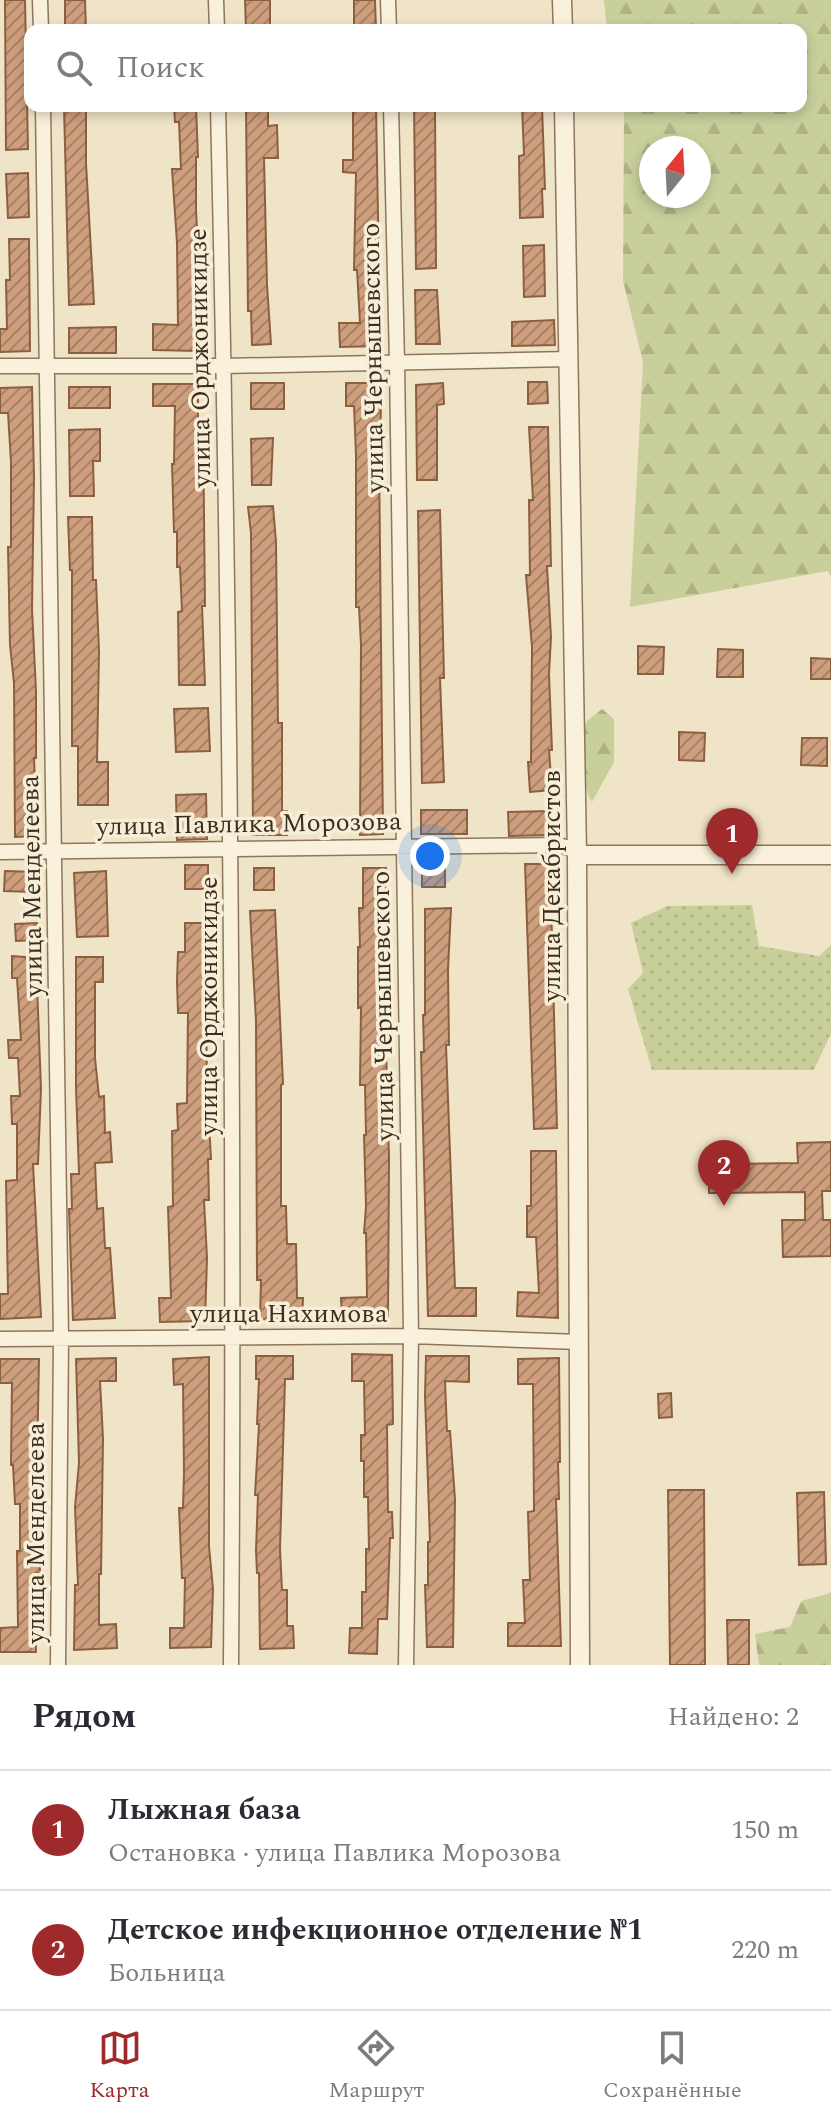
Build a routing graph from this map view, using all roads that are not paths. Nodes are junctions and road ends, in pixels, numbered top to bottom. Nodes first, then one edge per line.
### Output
1 (40, 0) edge
2 (216, 0) edge
3 (388, 0) edge
4 (562, 0) edge
5 (41, 24) edge
6 (217, 24) edge
7 (389, 24) edge
8 (563, 24) edge
9 (43, 112) edge
10 (218, 112) edge
11 (391, 112) edge
12 (564, 112) edge
13 (569, 359) junction
14 (397, 362) junction
15 (48, 364) junction
16 (0, 366) edge
17 (224, 366) junction
18 (403, 846) junction
19 (231, 848) junction
20 (0, 852) edge
21 (54, 852) junction
22 (577, 855) junction
23 (831, 855) edge
24 (411, 1336) junction
25 (61, 1338) junction
26 (233, 1338) junction
27 (0, 1339) edge
28 (579, 1342) junction
29 (58, 1665) edge
30 (231, 1665) edge
31 (406, 1665) edge
32 (580, 1665) edge

1 - 5 street
2 - 6 street
3 - 7 street
4 - 8 street
9 - 15 street, улица Менделеева
10 - 17 street, улица Орджоникидзе
11 - 14 street, улица Чернышевского
12 - 13 street, улица Декабристов
13 - 14 street
13 - 22 street, улица Декабристов
14 - 17 street
14 - 18 street, улица Чернышевского
15 - 16 street
15 - 17 street
15 - 21 street, улица Менделеева
17 - 19 street, улица Орджоникидзе
18 - 19 street, улица Павлика Морозова
18 - 22 street, улица Павлика Морозова
18 - 24 street, улица Чернышевского
19 - 21 street, улица Павлика Морозова
19 - 26 street, улица Орджоникидзе
20 - 21 street, улица Павлика Морозова
21 - 25 street, улица Менделеева
22 - 23 street, улица Павлика Морозова
22 - 28 street, улица Декабристов
24 - 26 street, улица Нахимова
24 - 28 street, улица Нахимова
24 - 31 street, улица Чернышевского
25 - 26 street, улица Нахимова
25 - 27 street, улица Нахимова
25 - 29 street, улица Менделеева
26 - 30 street, улица Орджоникидзе
28 - 32 street, улица Декабристов

